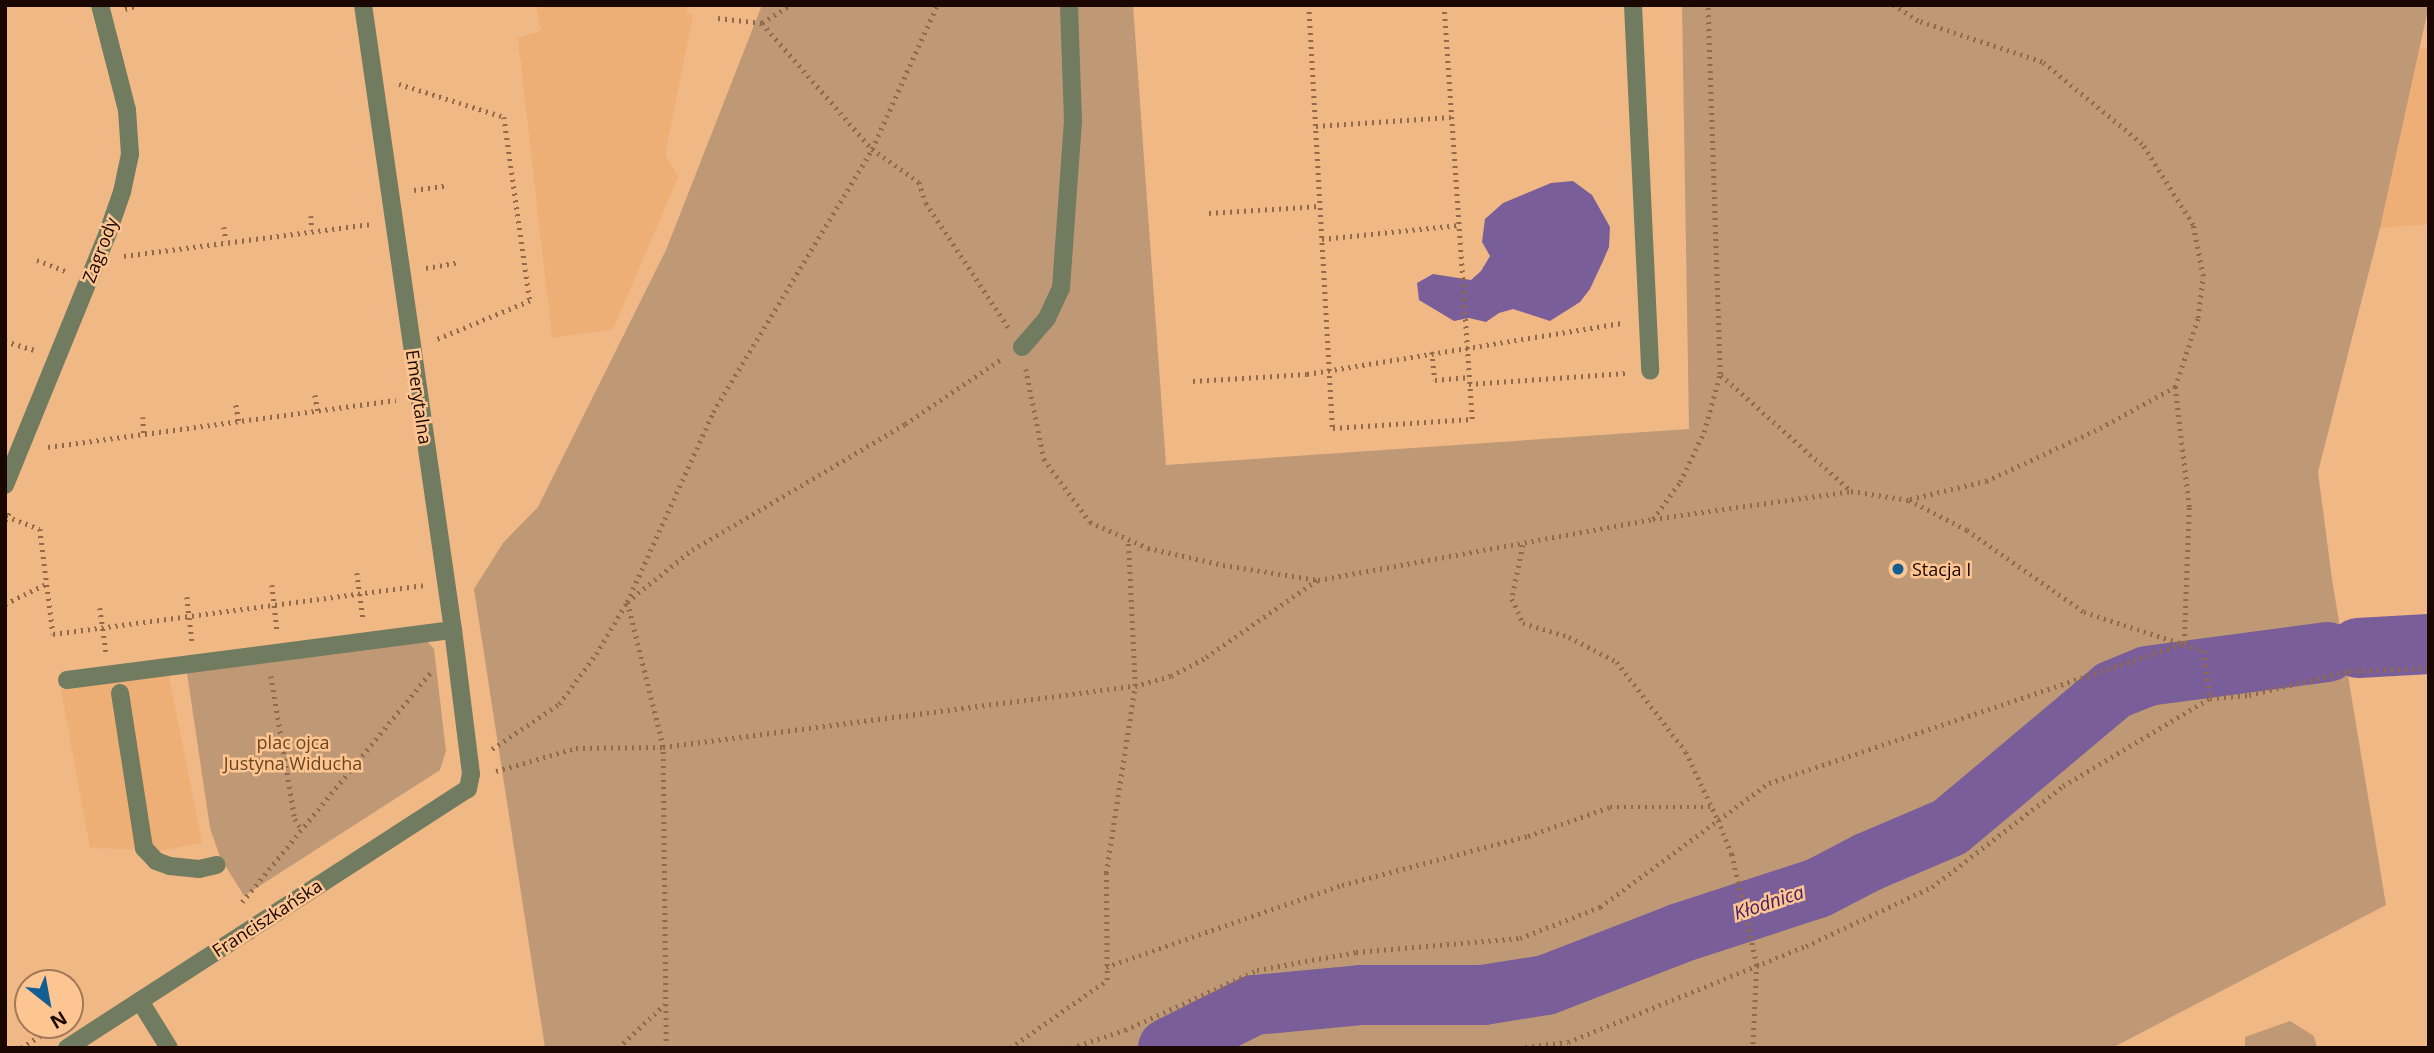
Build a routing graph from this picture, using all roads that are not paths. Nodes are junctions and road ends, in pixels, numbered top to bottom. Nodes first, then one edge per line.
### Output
1 (100, 5) edge
2 (363, 5) edge
3 (1069, 5) edge
4 (1633, 5) edge
5 (1022, 347) road end
6 (1650, 372) road end
7 (5, 485) edge
8 (444, 631) junction
9 (66, 680) dead end
10 (120, 693) dead end
11 (469, 781) joint
12 (217, 865) dead end
13 (140, 1001) junction
14 (67, 1048) edge
15 (169, 1048) edge

1 - 7 street, Zagrody
2 - 8 street, Emerytalna
3 - 5 street
4 - 6 street
8 - 9 street
8 - 11 street, Emerytalna
10 - 12 street
11 - 13 street, Franciszkańska
13 - 14 street, Franciszkańska
13 - 15 street

